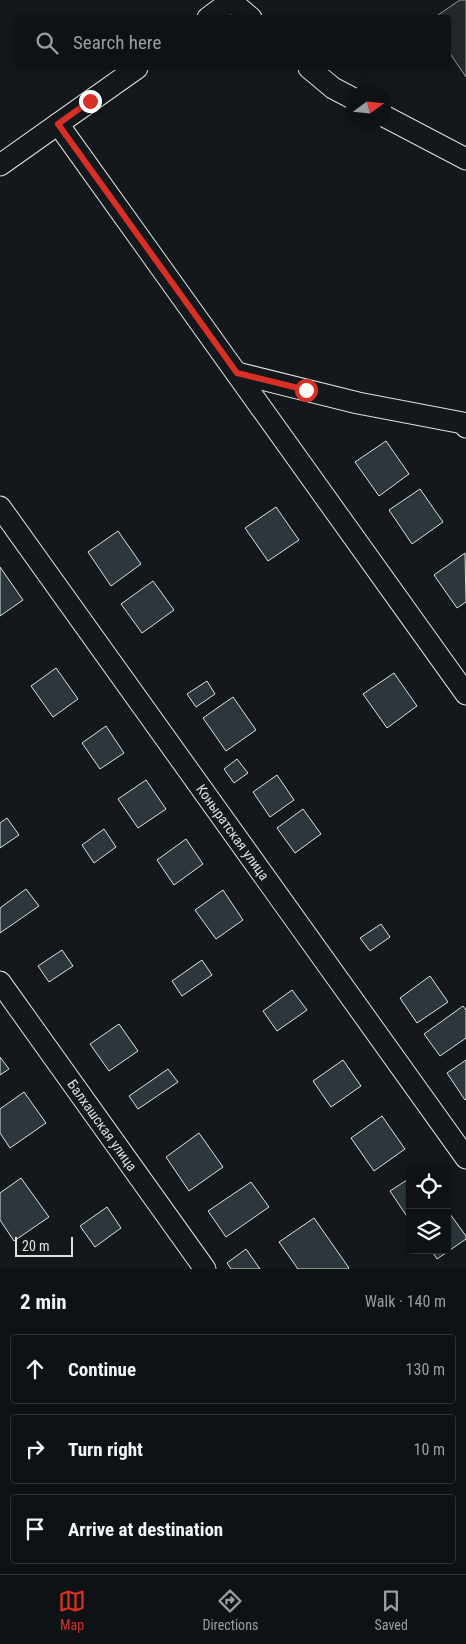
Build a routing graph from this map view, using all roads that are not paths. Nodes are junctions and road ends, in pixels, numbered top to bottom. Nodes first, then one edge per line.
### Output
1 (232, 0) edge
2 (212, 15) edge
3 (248, 15) edge
4 (134, 70) edge
5 (311, 70) edge
6 (346, 95) edge
7 (391, 120) edge
8 (58, 124) junction
9 (466, 160) edge
10 (0, 165) edge
11 (237, 373) junction
12 (466, 426) edge
13 (0, 507) edge
14 (466, 694) edge
15 (0, 982) edge
16 (466, 1158) edge
17 (205, 1269) edge

1 - 2 street
1 - 3 street
4 - 8 street
5 - 6 street
7 - 9 street
8 - 10 street
8 - 11 street
11 - 12 street
11 - 14 street
13 - 16 street, Коныратская улица
15 - 17 street, Балхашская улица

